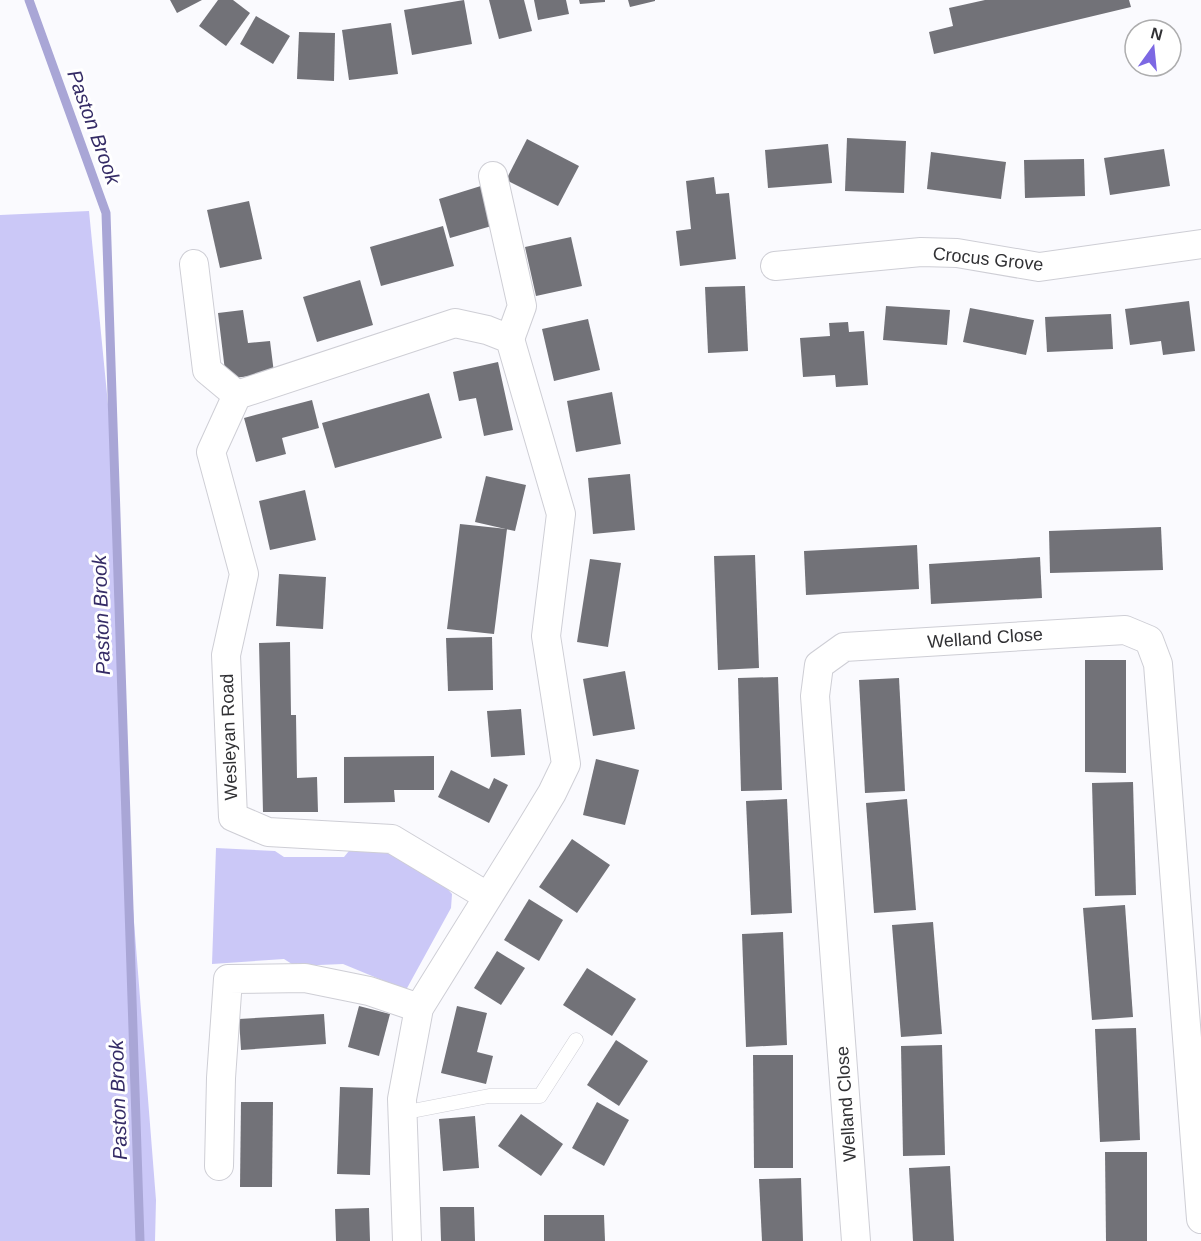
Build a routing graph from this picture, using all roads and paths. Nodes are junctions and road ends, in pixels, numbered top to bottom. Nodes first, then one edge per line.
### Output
1 (493, 176) dead end
2 (1201, 244) edge
3 (194, 264) dead end
4 (775, 266) dead end
5 (510, 339) junction
6 (237, 395) junction
7 (488, 896) junction
8 (419, 1008) junction
9 (576, 1040) dead end
10 (402, 1113) junction
11 (219, 1166) dead end
12 (1201, 1219) edge
13 (407, 1241) edge
14 (856, 1241) edge

1 - 5 street
2 - 4 street, Crocus Grove
3 - 6 street
5 - 6 street
5 - 7 street
6 - 7 street, Wesleyan Road
7 - 8 street
8 - 10 street
8 - 11 street
9 - 10 lane
10 - 13 street
12 - 14 street, Welland Close

